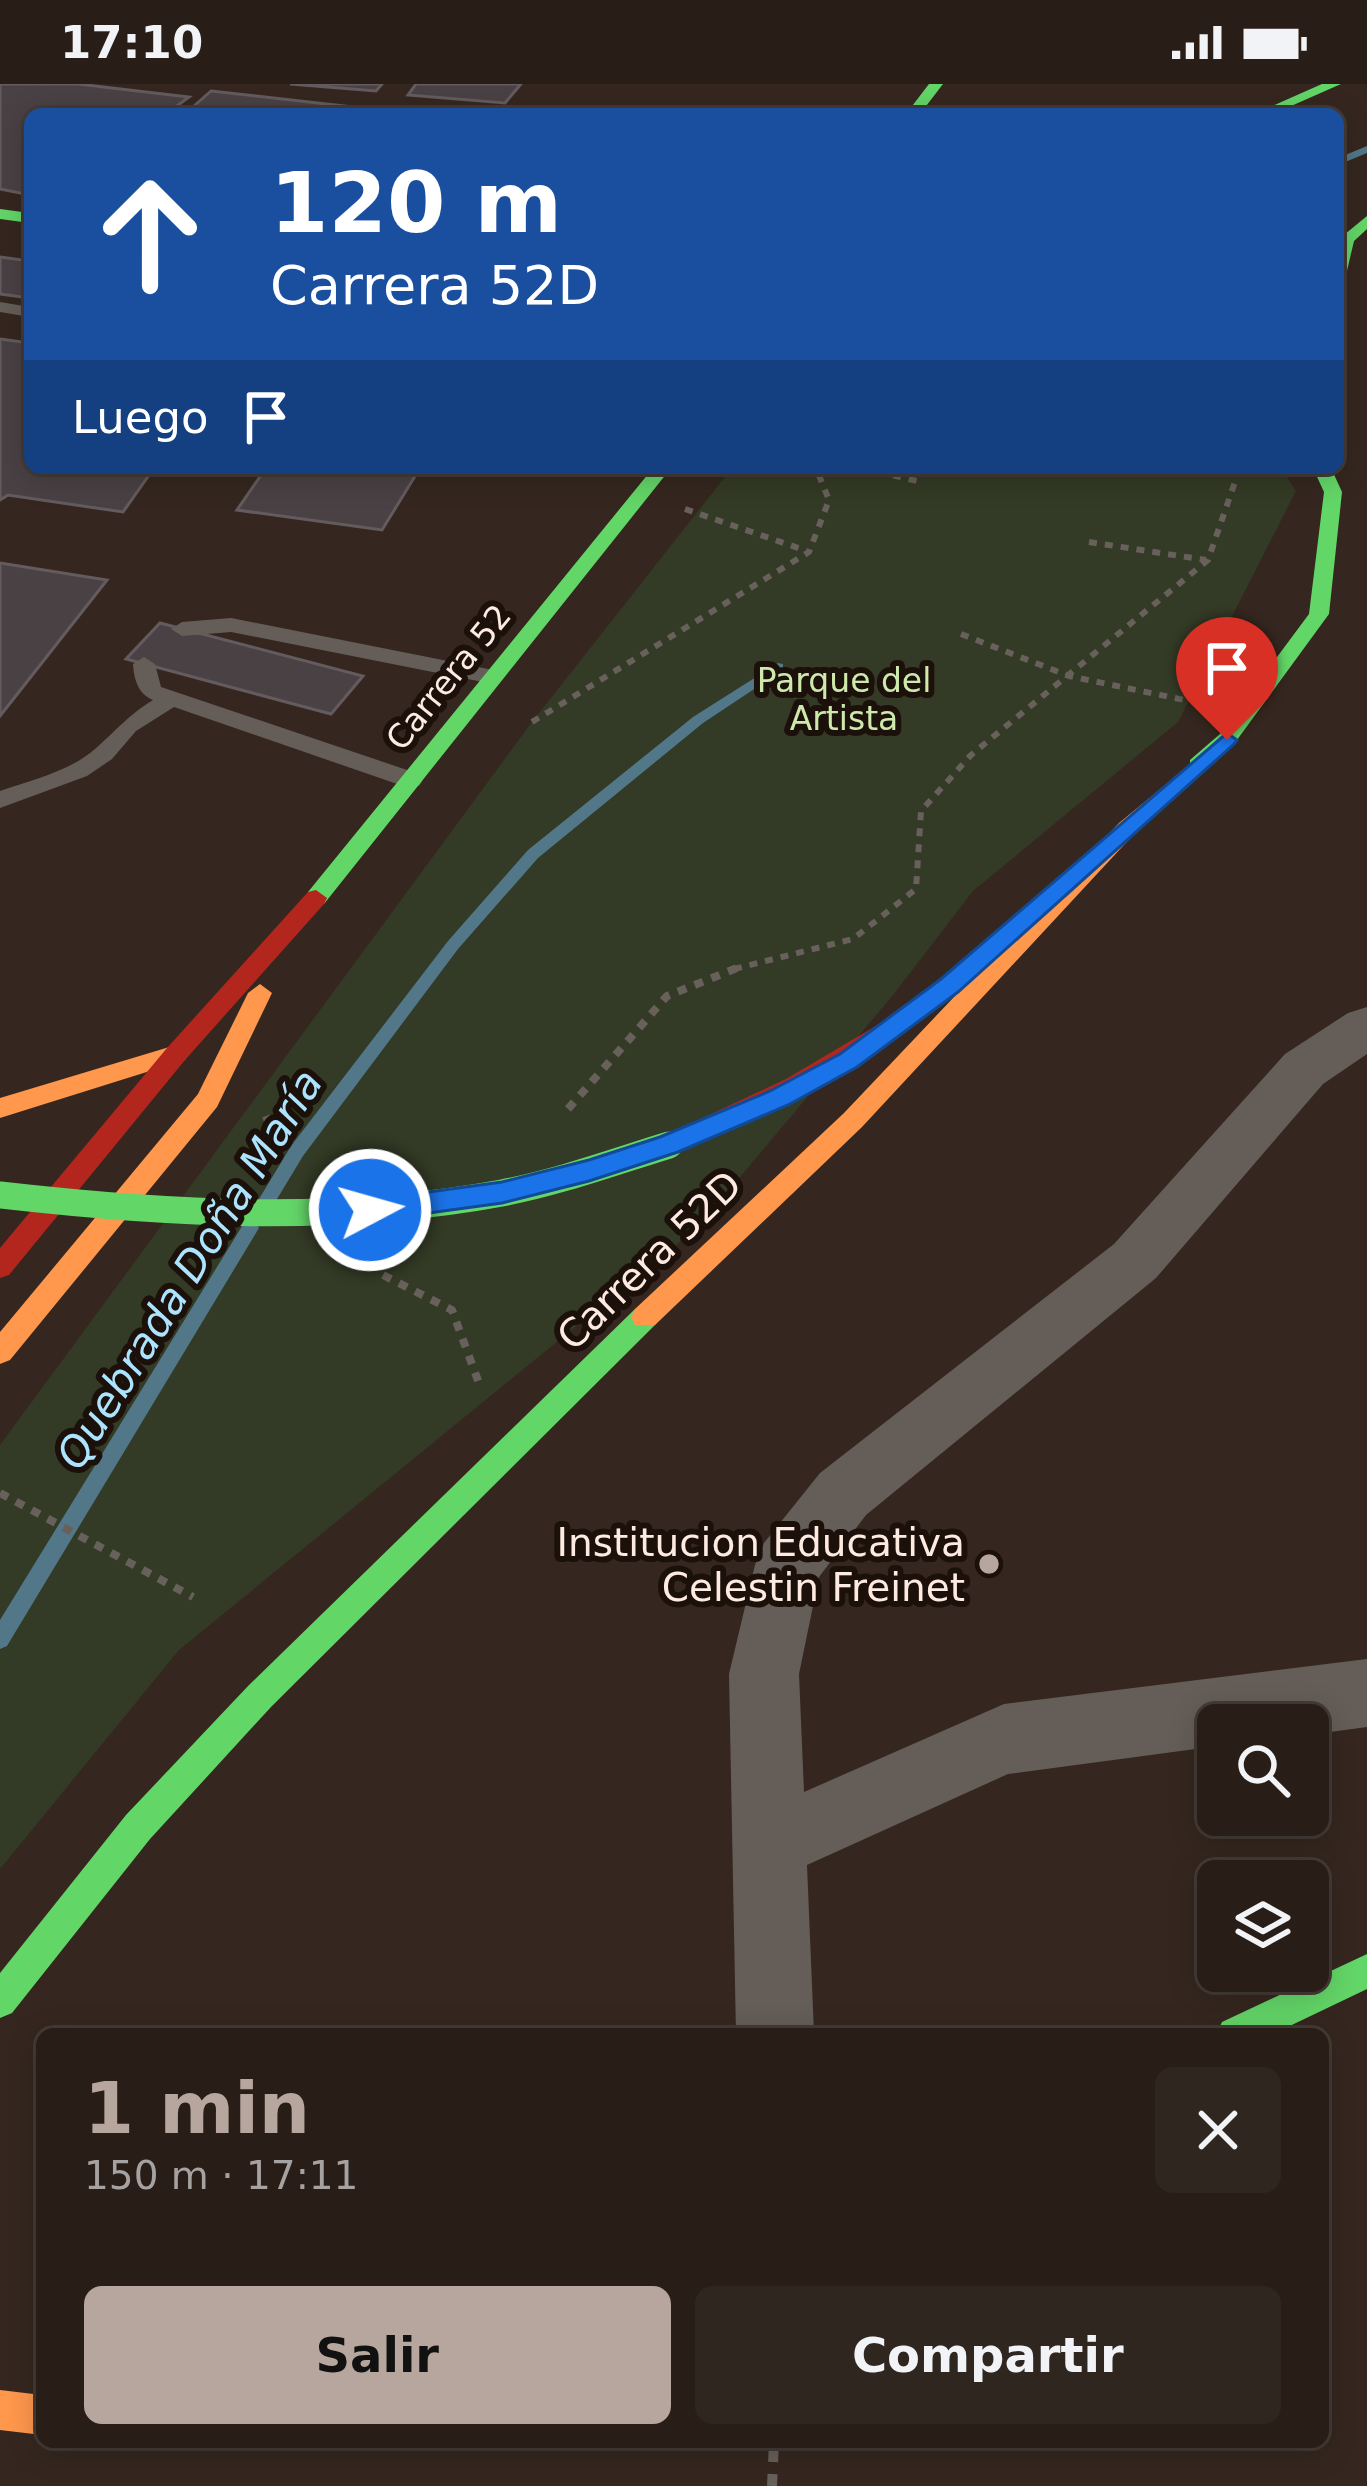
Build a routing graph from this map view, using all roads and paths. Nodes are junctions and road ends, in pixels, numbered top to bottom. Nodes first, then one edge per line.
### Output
1 (936, 84) edge
2 (1334, 84) edge
3 (918, 108) edge
4 (1276, 108) edge
5 (1367, 221) edge
6 (1344, 251) edge
7 (657, 474) edge
8 (819, 474) edge
9 (887, 474) edge
10 (1233, 474) edge
11 (1329, 476) edge
12 (921, 482) dead end
13 (683, 509) dead end
14 (1089, 542) dead end
15 (808, 551) junction
16 (1208, 560) junction
17 (182, 629) dead end
18 (961, 634) dead end
19 (144, 664) dead end
20 (1069, 676) junction
21 (493, 677) junction
22 (170, 699) junction
23 (1248, 713) junction
24 (532, 722) dead end
25 (411, 780) junction
26 (0, 800) edge
27 (1127, 828) junction
28 (290, 931) junction
29 (1367, 1027) edge
30 (176, 1054) junction
31 (0, 1108) edge
32 (264, 1108) dead end
33 (563, 1114) dead end
34 (286, 1161) dead end
35 (0, 1195) edge
36 (0, 1267) edge
37 (13, 1315) edge
38 (0, 1352) edge
39 (0, 1493) edge
40 (193, 1597) dead end
41 (1367, 1693) edge
42 (768, 1845) junction
43 (1367, 1971) edge
44 (0, 2001) edge
45 (775, 2028) edge
46 (1247, 2028) edge
47 (0, 2410) edge
48 (36, 2414) edge
49 (774, 2448) edge
50 (772, 2486) edge

1 - 3 main road
2 - 4 main road
5 - 6 main road
7 - 21 main road, Carrera 52
8 - 15 path
9 - 12 path
10 - 16 path
11 - 23 main road, Carrera 52D
13 - 15 path
14 - 16 path
15 - 24 path
16 - 20 path
17 - 21 lane
18 - 20 path
19 - 22 lane
20 - 23 path
20 - 33 path
21 - 25 main road, Carrera 52
22 - 25 lane
22 - 26 lane
23 - 27 main road, Carrera 52D
25 - 28 main road, Carrera 52
27 - 35 main road, bridge
27 - 44 main road, Carrera 52D
28 - 30 main road, Carrera 52
28 - 37 main road, Carrera 52
29 - 42 street
30 - 31 main road
30 - 36 main road, Carrera 52
32 - 34 path
37 - 38 main road, Carrera 52
39 - 40 path
41 - 42 street
42 - 45 street
43 - 46 main road
47 - 48 main road
49 - 50 path

